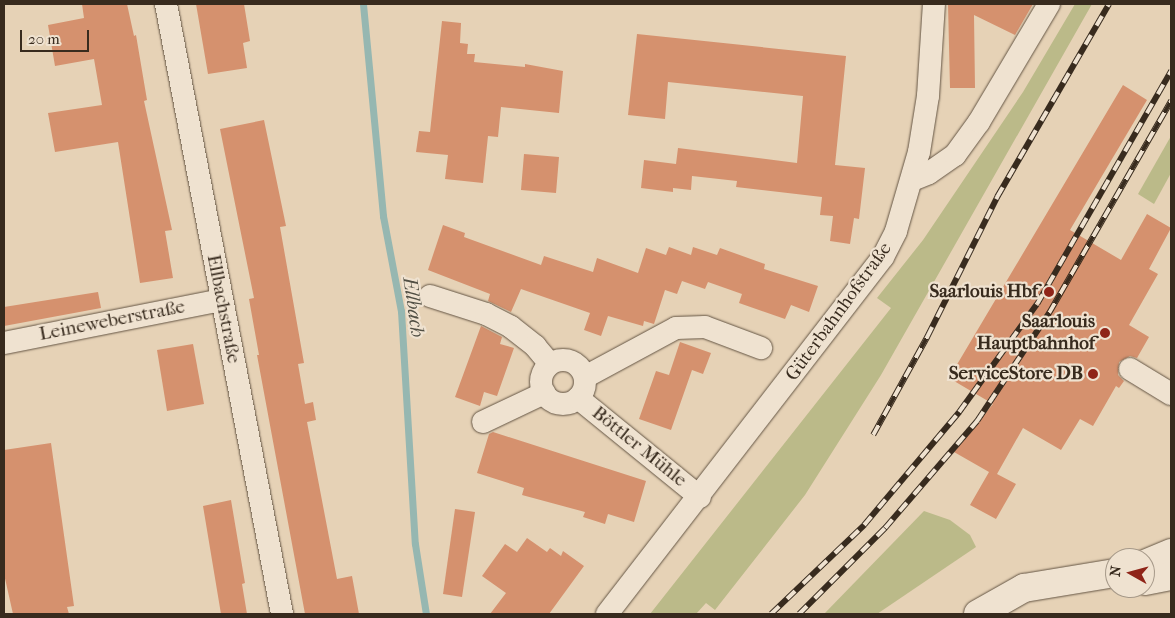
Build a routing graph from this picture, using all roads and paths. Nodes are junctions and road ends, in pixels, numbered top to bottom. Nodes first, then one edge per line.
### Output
1 (166, 4) edge
2 (934, 4) edge
3 (1049, 4) edge
4 (912, 180) junction
5 (430, 296) dead end
6 (221, 300) junction
7 (4, 343) edge
8 (761, 348) dead end
9 (550, 364) junction
10 (1130, 369) dead end
11 (582, 388) junction
12 (544, 393) junction
13 (1171, 394) edge
14 (483, 422) dead end
15 (700, 497) junction
16 (1171, 552) edge
17 (1155, 559) edge
18 (1171, 576) edge
19 (1105, 577) edge
20 (1155, 579) edge
21 (282, 614) edge
22 (607, 614) edge
23 (978, 614) edge

1 - 6 street, Ellbachstraße
2 - 4 street, Güterbahnhofstraße
3 - 4 street
4 - 15 street, Güterbahnhofstraße
5 - 9 street
6 - 7 street, Leineweberstraße
6 - 21 street, Ellbachstraße
8 - 11 street, Böttler Mühle
9 - 11 street, Böttler Mühle
9 - 12 street
10 - 13 street
11 - 12 street, Böttler Mühle
11 - 15 street, Böttler Mühle
12 - 14 street
15 - 22 street, Güterbahnhofstraße
16 - 17 street
18 - 20 street
19 - 23 street

